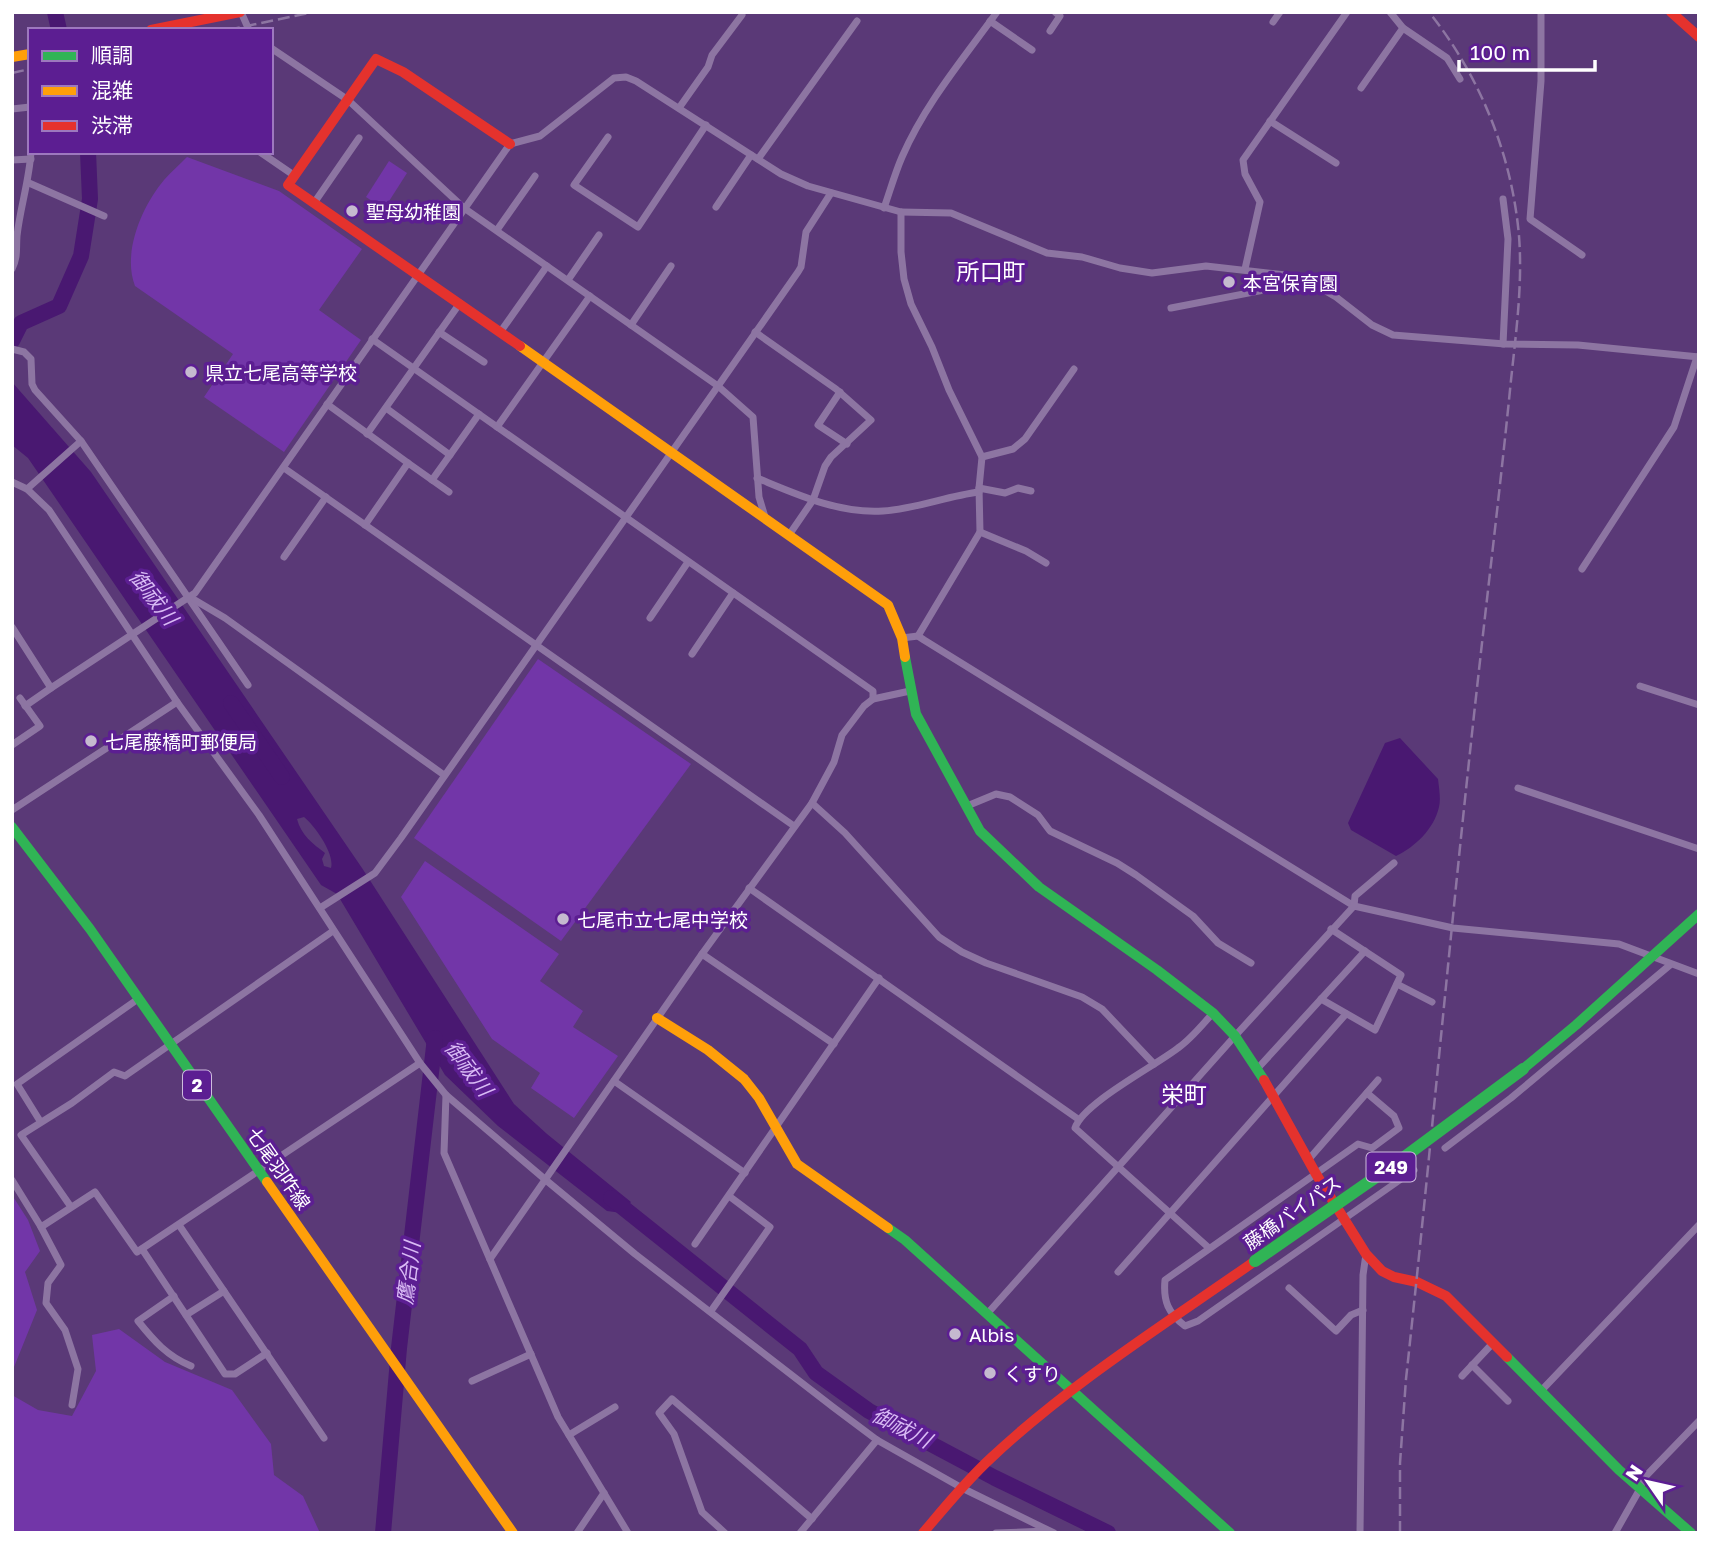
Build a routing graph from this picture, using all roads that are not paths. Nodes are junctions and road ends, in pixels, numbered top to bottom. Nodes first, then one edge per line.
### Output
1 (240, 12) edge
2 (997, 12) edge
3 (1280, 12) edge
4 (1347, 12) edge
5 (1390, 12) edge
6 (1541, 12) edge
7 (1671, 12) edge
8 (1060, 13) edge
9 (217, 14) edge
10 (742, 15) dead end
11 (857, 21) dead end
12 (990, 21) junction
13 (1273, 22) dead end
14 (159, 28) edge
15 (248, 28) edge
16 (1403, 28) junction
17 (1050, 31) dead end
18 (1699, 37) edge
19 (273, 49) edge
20 (1032, 50) dead end
21 (1460, 79) dead end
22 (1361, 88) dead end
23 (348, 100) junction
24 (679, 108) junction
25 (1270, 121) junction
26 (706, 125) junction
27 (608, 137) dead end
28 (359, 138) dead end
29 (510, 144) junction
30 (263, 154) edge
31 (31, 155) edge
32 (755, 157) junction
33 (12, 160) edge
34 (1336, 163) dead end
35 (295, 176) junction
36 (535, 176) dead end
37 (29, 183) junction
38 (831, 192) junction
39 (1503, 199) dead end
40 (314, 203) junction
41 (716, 207) dead end
42 (464, 208) junction
43 (884, 208) junction
44 (901, 212) junction
45 (104, 216) dead end
46 (497, 230) junction
47 (599, 235) dead end
48 (1582, 255) dead end
49 (547, 265) junction
50 (671, 266) dead end
51 (12, 269) edge
52 (1245, 269) junction
53 (418, 274) junction
54 (568, 281) junction
55 (1310, 282) junction
56 (590, 296) junction
57 (460, 303) junction
58 (1171, 309) dead end
59 (631, 325) junction
60 (501, 331) junction
61 (439, 332) junction
62 (755, 332) junction
63 (372, 339) junction
64 (1503, 344) junction
65 (16, 350) edge
66 (1698, 357) edge
67 (484, 362) dead end
68 (545, 362) junction
69 (414, 368) junction
70 (1074, 369) dead end
71 (718, 387) junction
72 (840, 392) junction
73 (327, 404) junction
74 (386, 408) junction
75 (479, 414) junction
76 (497, 427) junction
77 (367, 434) junction
78 (81, 441) junction
79 (847, 444) junction
80 (671, 451) junction
81 (450, 455) junction
82 (982, 457) junction
83 (408, 463) junction
84 (284, 468) junction
85 (757, 478) junction
86 (432, 480) junction
87 (12, 482) edge
88 (27, 489) junction
89 (979, 490) junction
90 (1031, 491) dead end
91 (449, 492) dead end
92 (326, 497) junction
93 (813, 500) junction
94 (625, 517) junction
95 (765, 517) junction
96 (365, 525) junction
97 (980, 532) junction
98 (789, 535) junction
99 (284, 557) dead end
100 (688, 562) junction
101 (1046, 563) dead end
102 (1582, 569) dead end
103 (733, 593) junction
104 (189, 597) junction
105 (650, 618) dead end
106 (12, 627) edge
107 (133, 633) junction
108 (918, 636) junction
109 (902, 638) junction
110 (536, 645) junction
111 (692, 654) dead end
112 (248, 685) dead end
113 (1640, 686) dead end
114 (51, 688) junction
115 (910, 691) junction
116 (20, 698) dead end
117 (873, 699) junction
118 (177, 702) junction
119 (1699, 705) edge
120 (25, 706) junction
121 (12, 745) edge
122 (444, 775) junction
123 (1518, 788) dead end
124 (811, 803) junction
125 (967, 806) junction
126 (12, 810) edge
127 (794, 827) junction
128 (13, 829) edge
129 (1699, 849) edge
130 (1394, 863) dead end
131 (749, 888) junction
132 (1354, 906) junction
133 (320, 908) junction
134 (1699, 914) edge
135 (1331, 929) junction
136 (333, 931) junction
137 (1365, 951) junction
138 (702, 954) junction
139 (1652, 958) junction
140 (1251, 963) dead end
141 (1670, 965) junction
142 (1699, 974) edge
143 (880, 978) junction
144 (1397, 984) junction
145 (138, 999) junction
146 (1321, 999) junction
147 (1432, 1002) dead end
148 (1213, 1013) junction
149 (1346, 1014) junction
150 (657, 1018) junction
151 (1235, 1036) junction
152 (834, 1044) junction
153 (170, 1046) junction
154 (1154, 1064) junction
155 (421, 1065) junction
156 (1258, 1068) junction
157 (1378, 1080) dead end
158 (614, 1081) junction
159 (444, 1093) junction
160 (1367, 1093) junction
161 (1274, 1096) junction
162 (1078, 1119) junction
163 (40, 1121) junction
164 (776, 1126) junction
165 (1445, 1148) dead end
166 (1308, 1160) junction
167 (1118, 1166) junction
168 (1414, 1170) dead end
169 (259, 1172) junction
170 (745, 1173) junction
171 (1316, 1174) junction
172 (549, 1177) junction
173 (12, 1180) edge
174 (729, 1196) junction
175 (71, 1207) junction
176 (1171, 1213) junction
177 (1344, 1219) junction
178 (179, 1225) junction
179 (1699, 1225) edge
180 (41, 1227) junction
181 (695, 1244) dead end
182 (1209, 1248) junction
183 (142, 1249) junction
184 (1366, 1254) junction
185 (490, 1259) junction
186 (1118, 1272) dead end
187 (1289, 1289) dead end
188 (224, 1291) junction
189 (174, 1296) junction
190 (1363, 1310) junction
191 (711, 1311) junction
192 (987, 1314) junction
193 (186, 1315) junction
194 (1175, 1318) junction
195 (1493, 1343) junction
196 (267, 1353) junction
197 (531, 1354) junction
198 (1472, 1365) junction
199 (191, 1366) dead end
200 (1462, 1376) dead end
201 (472, 1381) dead end
202 (1071, 1392) junction
203 (1540, 1392) junction
204 (1508, 1401) dead end
205 (72, 1405) dead end
206 (615, 1407) dead end
207 (1699, 1421) edge
208 (569, 1436) junction
209 (324, 1438) dead end
210 (877, 1440) junction
211 (965, 1485) junction
212 (1641, 1487) junction
213 (604, 1493) junction
214 (812, 1519) junction
215 (1053, 1532) edge
216 (513, 1533) edge
217 (577, 1533) edge
218 (628, 1533) edge
219 (725, 1533) edge
220 (800, 1533) edge
221 (923, 1533) edge
222 (996, 1533) edge
223 (1230, 1533) edge
224 (1360, 1533) edge
225 (1615, 1533) edge
226 (1691, 1533) edge

1 - 9 main road
1 - 15 street
2 - 12 street
3 - 13 street
4 - 25 street
5 - 16 street
6 - 48 street
7 - 18 main road
8 - 17 street
9 - 14 main road
10 - 24 street
11 - 32 street
12 - 20 street
12 - 43 street
16 - 21 street
16 - 22 street
19 - 23 street
23 - 29 main road
23 - 35 main road
23 - 42 street
24 - 26 street
24 - 29 street
25 - 34 street
25 - 52 street
26 - 27 street
26 - 32 street
28 - 40 street
29 - 42 street
30 - 35 street
31 - 33 street
31 - 37 street
32 - 38 street
32 - 41 street
35 - 40 main road
36 - 46 street
37 - 45 street
37 - 51 street
38 - 43 street
38 - 62 street
39 - 64 street
40 - 53 main road
42 - 46 street
42 - 53 street
43 - 44 street
44 - 52 street
44 - 82 street
46 - 49 street
47 - 54 street
49 - 54 street
49 - 60 street
50 - 59 street
52 - 55 street
53 - 57 main road
53 - 63 street
54 - 56 street
55 - 58 street
55 - 64 street
56 - 59 street
56 - 68 street
57 - 60 main road
57 - 61 street
59 - 71 street
60 - 68 main road
61 - 67 street
61 - 69 street
62 - 71 street
62 - 72 street
63 - 69 street
63 - 73 street
64 - 66 street
65 - 78 street
66 - 102 street
68 - 76 street
68 - 80 main road
69 - 74 street
69 - 75 street
70 - 82 street
71 - 80 street
71 - 85 street
72 - 79 street
72 - 79 street
73 - 77 street
73 - 84 street
74 - 77 street
74 - 81 street
75 - 76 street
75 - 81 street
76 - 94 street
77 - 83 street
78 - 88 street
78 - 104 street
79 - 93 street
80 - 94 street
80 - 95 main road
81 - 86 street
82 - 89 street
83 - 86 street
83 - 96 street
84 - 92 street
84 - 104 street
85 - 93 street
85 - 95 street
86 - 91 street
87 - 88 street
88 - 107 street
89 - 90 street
89 - 93 street
89 - 97 street
92 - 96 street
92 - 99 street
93 - 98 street
94 - 100 street
94 - 110 street
95 - 98 main road
96 - 110 street
97 - 101 street
97 - 108 street
98 - 109 main road
100 - 103 street
100 - 105 street
103 - 111 street
103 - 117 street
104 - 107 street
104 - 112 street
104 - 122 street
106 - 114 street
107 - 114 street
107 - 118 street
108 - 109 street
108 - 132 street
109 - 115 main road
110 - 122 street
110 - 127 street
113 - 119 street
114 - 120 street
115 - 117 street
115 - 125 main road
116 - 120 street
117 - 124 street
118 - 126 street
118 - 133 street
120 - 121 street
122 - 133 street
123 - 129 street
124 - 127 street
124 - 154 street
125 - 140 street
125 - 148 main road
127 - 131 street
128 - 145 main road, 七尾羽咋線 / 2
130 - 132 street
131 - 138 street
131 - 143 street
132 - 135 street
132 - 139 street
133 - 136 street
134 - 139 main road, 藤橋バイパス / 249
135 - 137 street
135 - 151 street
136 - 153 street
136 - 155 street
137 - 144 street
137 - 146 street
138 - 150 street
138 - 152 street
139 - 141 street
139 - 194 main road, 藤橋バイパス / 249, bridge
141 - 142 street
141 - 165 street
143 - 152 street
143 - 162 street
144 - 147 street
144 - 149 street
145 - 153 main road, 七尾羽咋線 / 2
145 - 163 street
146 - 149 street
146 - 156 street
148 - 151 main road
148 - 154 street
149 - 161 street
150 - 158 street
150 - 164 main road
151 - 156 main road
151 - 167 street
152 - 164 street
153 - 163 street
153 - 169 main road, 七尾羽咋線 / 2
154 - 162 street
155 - 159 street
155 - 169 street
156 - 161 main road
157 - 160 street
158 - 170 street
158 - 172 street
159 - 172 street
159 - 185 street
160 - 166 street
160 - 171 street
161 - 166 main road
161 - 176 street
162 - 167 street
163 - 175 street
164 - 170 street
164 - 192 main road
166 - 171 main road
167 - 176 street
167 - 192 street
168 - 177 street
169 - 178 street
169 - 216 main road, 七尾羽咋線 / 2
170 - 174 street
171 - 177 main road
171 - 182 street
172 - 185 street
172 - 191 street
173 - 180 street
174 - 181 street
174 - 191 street
175 - 180 street
175 - 183 street
176 - 182 street
176 - 186 street
177 - 184 main road
177 - 194 street
178 - 183 street
178 - 188 street
179 - 203 street
180 - 205 street
182 - 194 street
183 - 189 street
184 - 190 street
184 - 195 main road
185 - 197 street
187 - 190 street
188 - 193 street
188 - 196 street
189 - 193 street
189 - 199 street
190 - 224 street
191 - 210 street
192 - 202 main road
193 - 196 street
194 - 202 main road, 藤橋バイパス / 249
195 - 198 street
195 - 203 main road
196 - 209 street
197 - 201 street
197 - 208 street
198 - 200 street
198 - 204 street
202 - 211 main road, 藤橋バイパス / 249
202 - 223 main road
203 - 212 main road
206 - 208 street
207 - 212 street
208 - 213 street
210 - 211 street
210 - 214 street
211 - 215 street
211 - 221 main road, 藤橋バイパス / 249
212 - 225 street
212 - 226 main road
213 - 217 street
213 - 218 street
214 - 219 street
214 - 220 street
215 - 222 street

